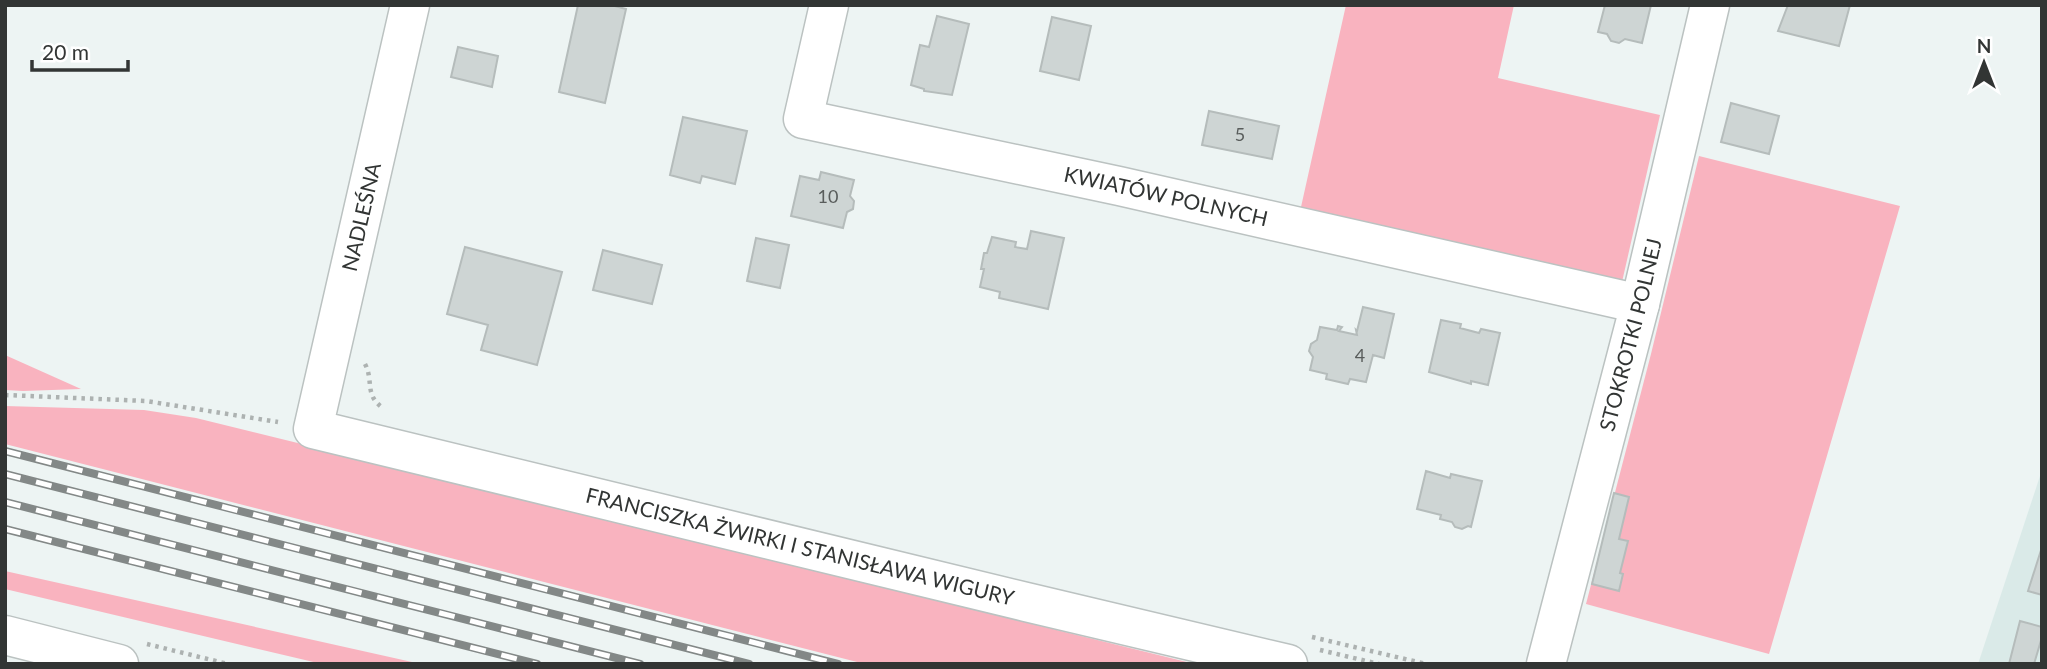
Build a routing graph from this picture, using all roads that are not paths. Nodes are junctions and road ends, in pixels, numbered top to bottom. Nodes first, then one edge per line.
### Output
1 (410, 5) edge
2 (829, 5) edge
3 (1710, 5) edge
4 (1640, 304) junction
5 (313, 429) joint
6 (5, 635) edge
7 (1301, 649) edge
8 (119, 664) edge
9 (1546, 664) edge

1 - 5 street, NADLEŚNA
2 - 4 street, KWIATÓW POLNYCH
3 - 4 street, STOKROTKI POLNEJ
4 - 9 street, STOKROTKI POLNEJ
5 - 7 street, FRANCISZKA ŻWIRKI I STANISŁAWA WIGURY
6 - 8 street

